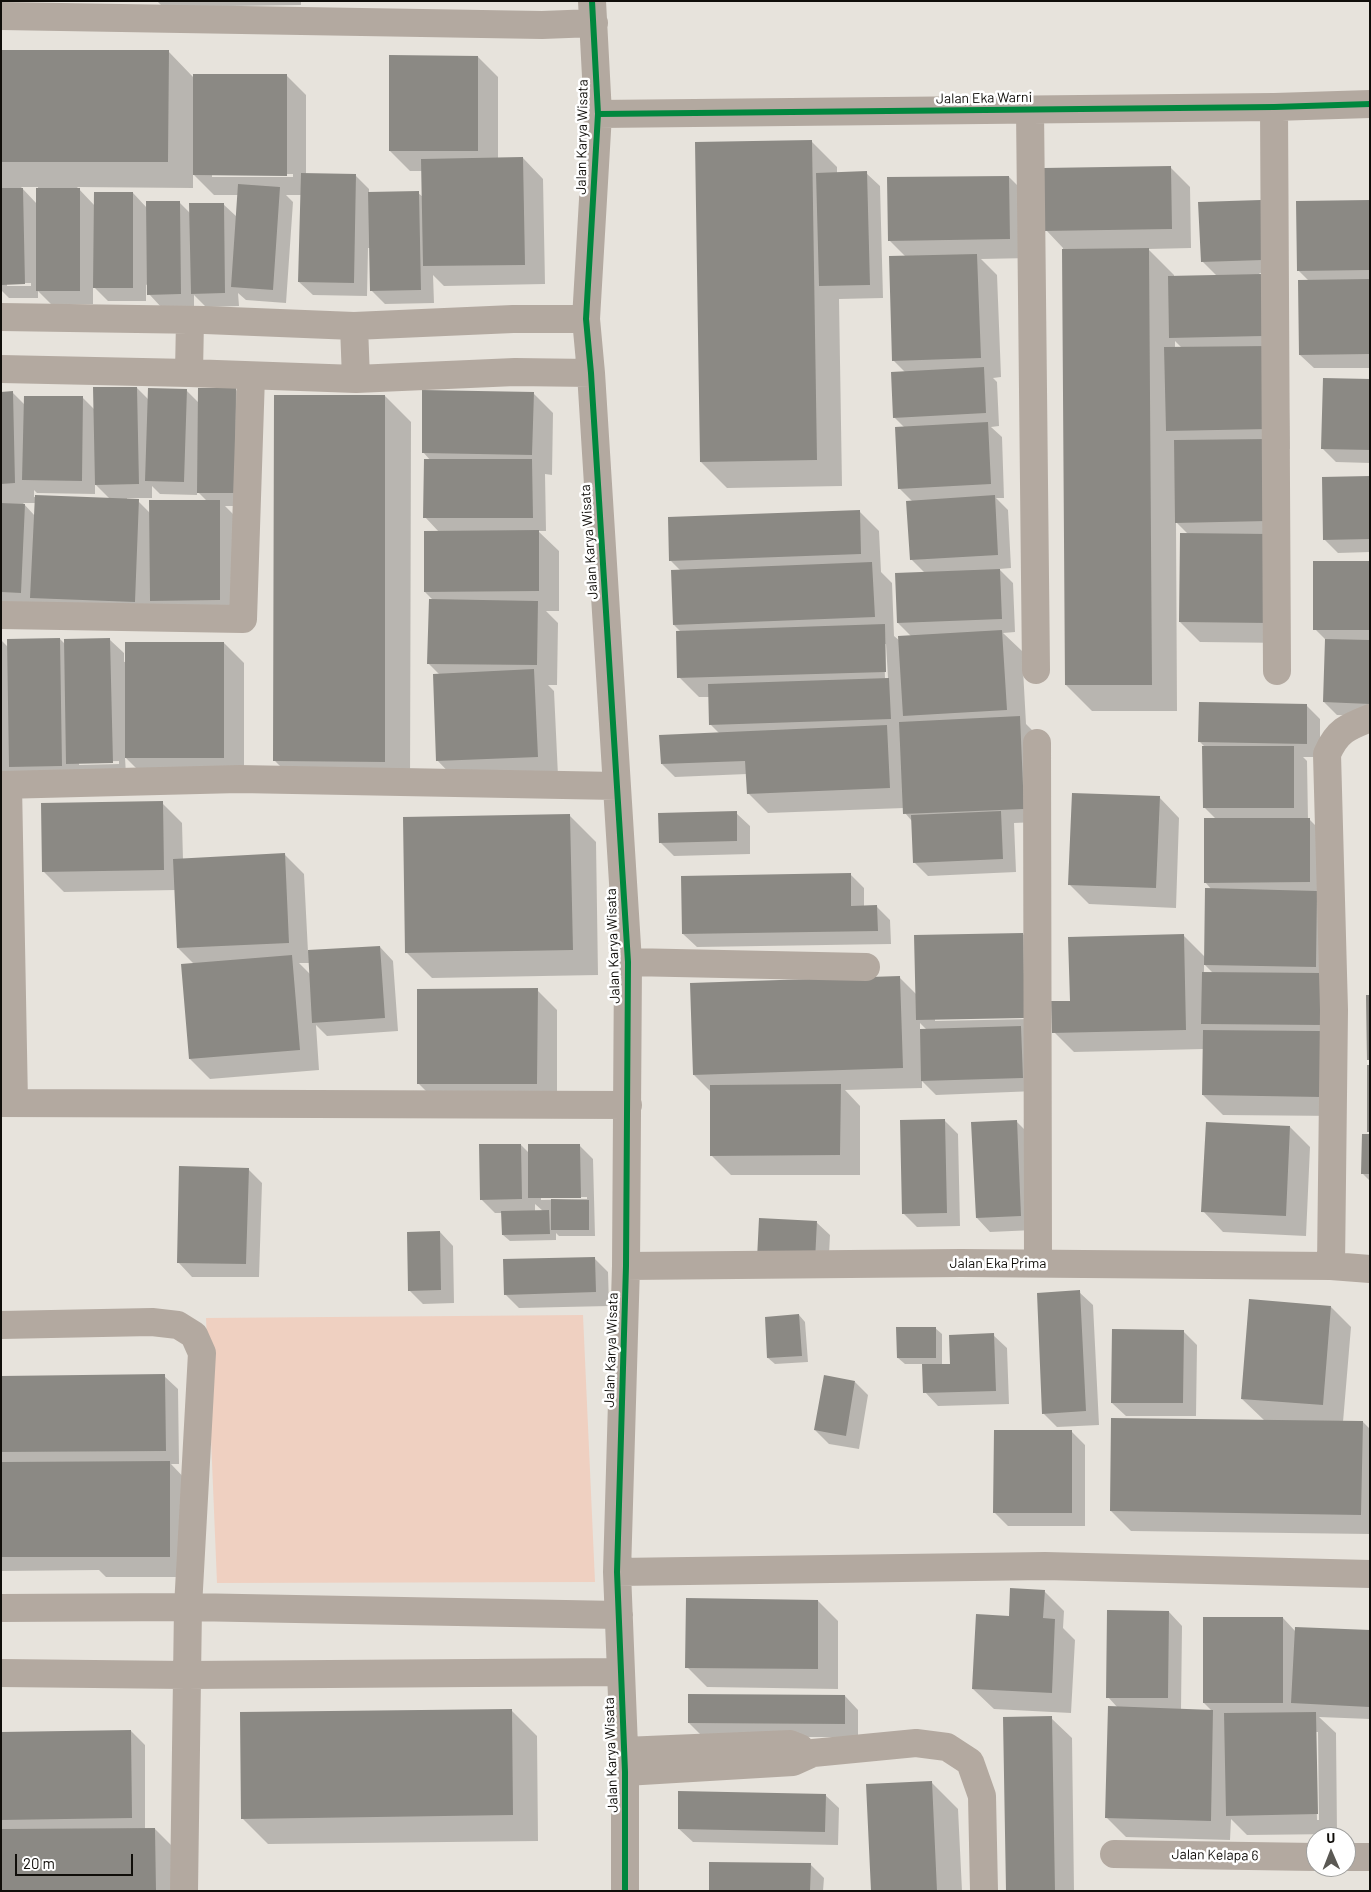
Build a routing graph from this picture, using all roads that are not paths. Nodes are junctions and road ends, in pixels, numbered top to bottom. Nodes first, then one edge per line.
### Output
1 (593, 12) edge
2 (1, 16) edge
3 (1370, 104) edge
4 (1274, 107) junction
5 (1030, 110) junction
6 (598, 114) junction
7 (1, 317) edge
8 (586, 319) junction
9 (190, 320) junction
10 (354, 326) junction
11 (1, 369) edge
12 (189, 373) junction
13 (591, 373) junction
14 (251, 376) junction
15 (356, 379) junction
16 (1, 615) edge
17 (1036, 670) dead end
18 (1277, 671) dead end
19 (1370, 718) edge
20 (1037, 743) dead end
21 (5, 785) edge
22 (617, 786) junction
23 (628, 962) junction
24 (866, 967) dead end
25 (8, 1103) edge
26 (628, 1105) junction
27 (1038, 1263) junction
28 (626, 1266) junction
29 (1331, 1266) junction
30 (1370, 1269) edge
31 (1, 1325) edge
32 (617, 1572) junction
33 (1370, 1574) edge
34 (188, 1607) junction
35 (1, 1608) edge
36 (620, 1615) junction
37 (620, 1672) junction
38 (1, 1673) edge
39 (186, 1675) junction
40 (625, 1762) junction
41 (1114, 1854) dead end
42 (1306, 1857) edge
43 (1356, 1857) edge
44 (1370, 1858) edge
45 (184, 1891) edge
46 (625, 1891) edge
47 (984, 1891) edge

1 - 2 street
1 - 6 street, Jalan Karya Wisata
3 - 4 street, Jalan Eka Warni
4 - 5 street, Jalan Eka Warni
4 - 18 street
5 - 6 street, Jalan Eka Warni
5 - 17 street
6 - 8 street, Jalan Karya Wisata
7 - 9 street
8 - 10 street
8 - 13 street, Jalan Karya Wisata
9 - 10 street
9 - 12 street
10 - 15 street
11 - 12 street
12 - 14 street
13 - 15 street
13 - 22 street, Jalan Karya Wisata
14 - 15 street
14 - 16 street
19 - 29 street
20 - 27 street
21 - 22 street
21 - 25 street
22 - 23 street, Jalan Karya Wisata
23 - 24 street
23 - 26 street, Jalan Karya Wisata
25 - 26 street
26 - 28 street, Jalan Karya Wisata
27 - 28 street, Jalan Eka Prima
27 - 29 street, Jalan Eka Prima
28 - 32 street, Jalan Karya Wisata
29 - 30 street, Jalan Eka Prima
31 - 34 street
32 - 33 street
32 - 36 street, Jalan Karya Wisata
34 - 35 street
34 - 36 street
34 - 39 street
36 - 37 street, Jalan Karya Wisata
37 - 39 street
37 - 40 street, Jalan Karya Wisata
38 - 39 street
39 - 45 street
40 - 46 street, Jalan Karya Wisata
40 - 47 street
41 - 42 street, Jalan Kelapa 6
43 - 44 street

